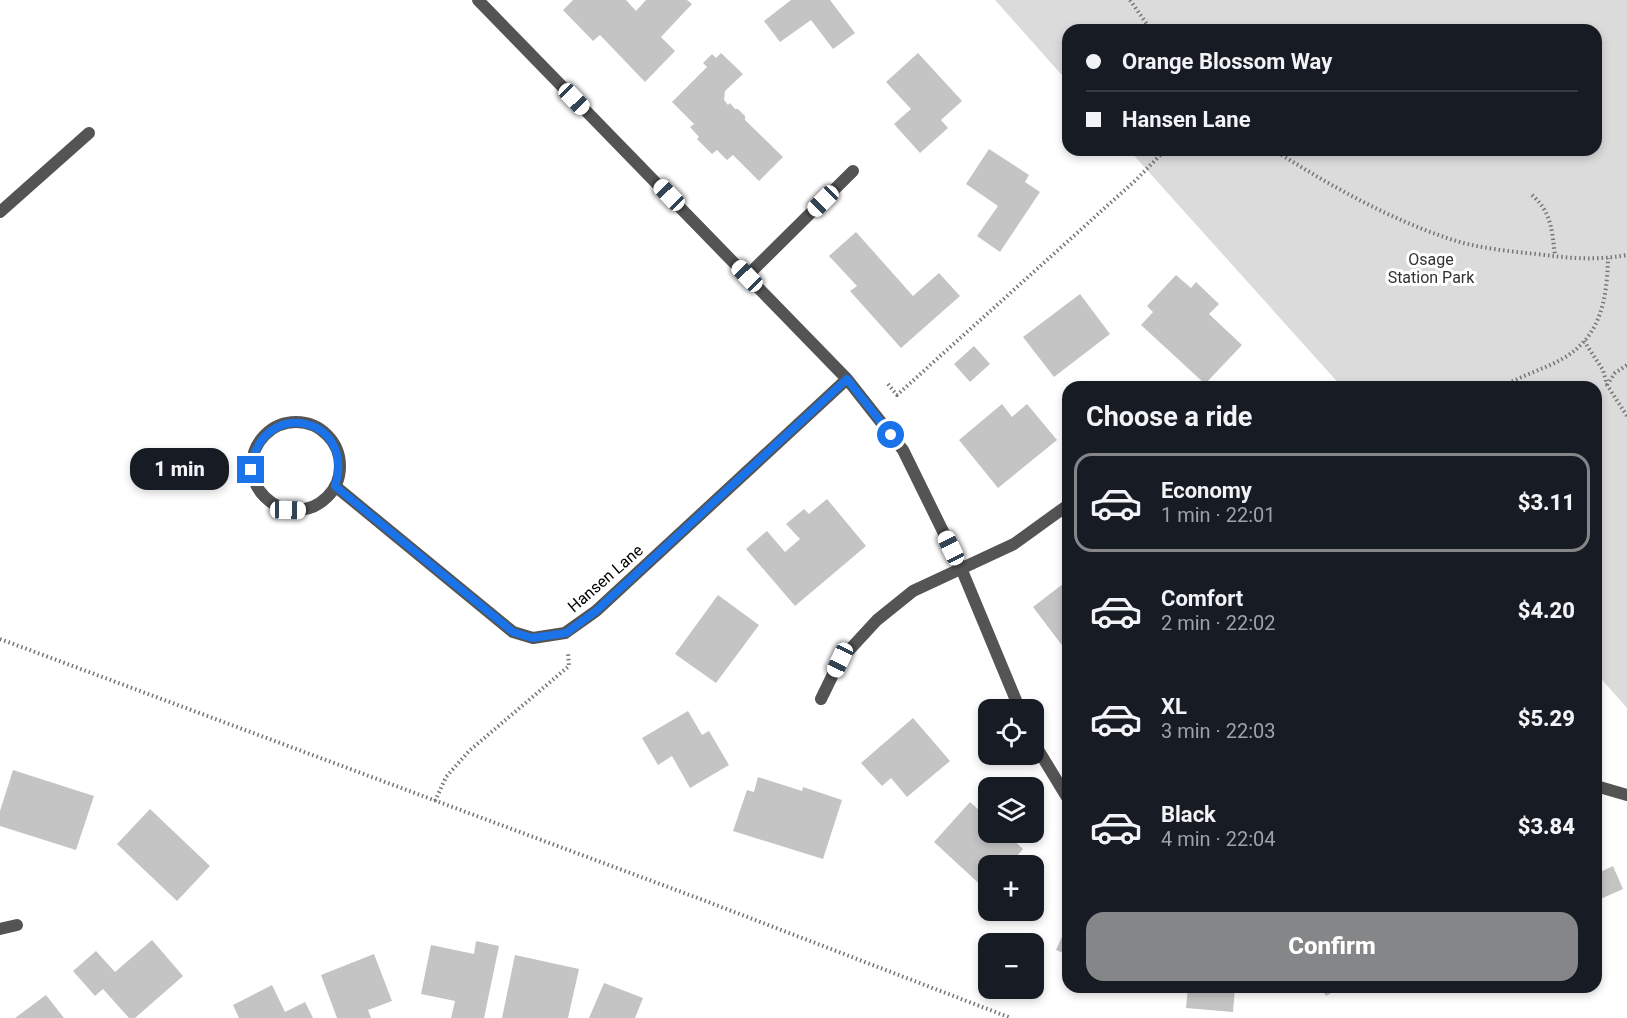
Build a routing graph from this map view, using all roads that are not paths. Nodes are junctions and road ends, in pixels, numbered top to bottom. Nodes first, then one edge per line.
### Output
1 (478, 0) edge
2 (89, 133) dead end
3 (853, 171) dead end
4 (0, 212) edge
5 (747, 276) junction
6 (847, 379) junction
7 (335, 486) junction
8 (1062, 509) edge
9 (961, 567) junction
10 (821, 699) dead end
11 (1015, 699) edge
12 (1044, 759) edge
13 (1602, 788) edge
14 (1062, 789) edge
15 (1627, 795) edge
16 (17, 925) dead end
17 (0, 929) edge

1 - 5 street
2 - 4 street
3 - 5 street
5 - 6 street
6 - 7 street, Hansen Lane
6 - 9 street
7 - 7 street
8 - 9 street
9 - 10 street
9 - 11 street
12 - 14 street
13 - 15 street
16 - 17 street

